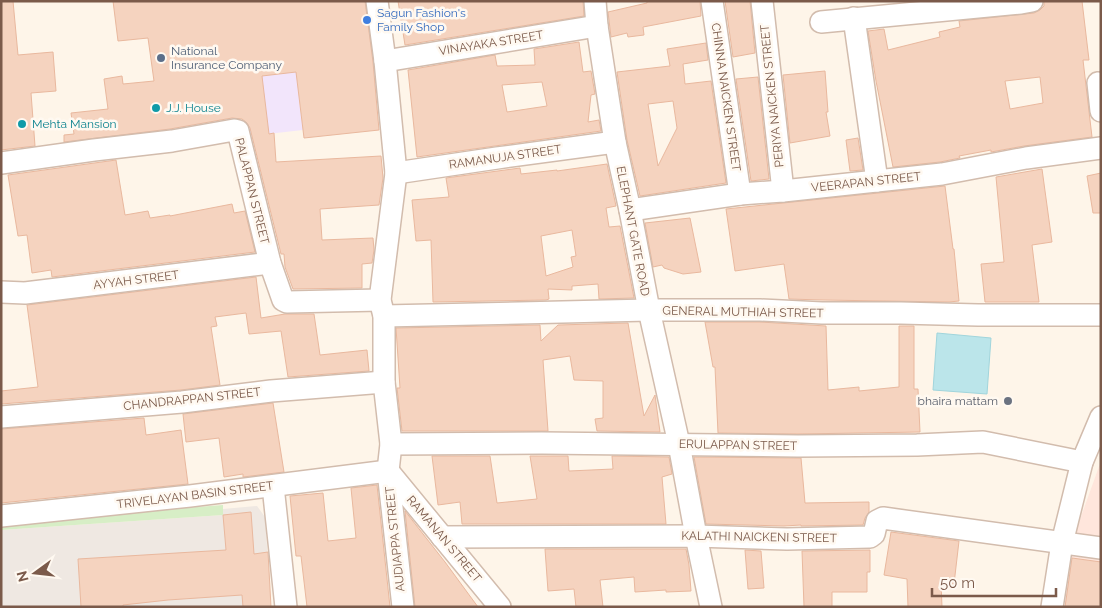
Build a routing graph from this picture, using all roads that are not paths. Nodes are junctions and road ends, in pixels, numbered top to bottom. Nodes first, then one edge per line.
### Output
1 (377, 1) edge
2 (595, 1) edge
3 (712, 1) edge
4 (762, 1) edge
5 (1032, 1) edge
6 (854, 18) junction
7 (821, 22) dead end
8 (597, 26) junction
9 (385, 60) junction
10 (1098, 83) dead end
11 (1101, 111) edge
12 (615, 142) junction
13 (1101, 148) edge
14 (1, 163) edge
15 (396, 173) junction
16 (877, 181) junction
17 (782, 191) junction
18 (740, 194) junction
19 (630, 210) junction
20 (270, 264) junction
21 (1, 292) edge
22 (382, 308) junction
23 (649, 310) junction
24 (1101, 315) edge
25 (384, 382) junction
26 (1101, 417) edge
27 (1, 418) edge
28 (391, 444) junction
29 (679, 444) junction
30 (1082, 462) junction
31 (388, 471) junction
32 (273, 486) junction
33 (1, 516) edge
34 (696, 536) junction
35 (442, 537) junction
36 (1062, 543) junction
37 (1101, 548) edge
38 (286, 607) edge
39 (403, 607) edge
40 (500, 607) edge
41 (712, 607) edge
42 (1052, 607) edge

1 - 9 street, AUDIAPPA STREET
2 - 8 street, ELEPHANT GATE ROAD
3 - 18 street, CHINNA NAICKEN STREET
4 - 17 street, PERIYA NAICKEN STREET
5 - 6 street
6 - 7 street
6 - 16 street
8 - 9 street, VINAYAKA STREET
8 - 12 street, ELEPHANT GATE ROAD
9 - 15 street, AUDIAPPA STREET
10 - 11 street
12 - 15 street, RAMANUJA STREET
12 - 19 street, ELEPHANT GATE ROAD
13 - 16 street, VEERAPAN STREET
14 - 20 street, PALAPPAN STREET
15 - 22 street, AUDIAPPA STREET
16 - 17 street, VEERAPAN STREET
17 - 18 street, VEERAPAN STREET
18 - 19 street, VEERAPAN STREET
19 - 23 street, ELEPHANT GATE ROAD
20 - 21 street, AYYAH STREET
20 - 22 street, PALAPPAN STREET
22 - 23 street, GENERAL MUTHIAH STREET
22 - 25 street, AUDIAPPA STREET
23 - 24 street, GENERAL MUTHIAH STREET
23 - 29 street, ELEPHANT GATE ROAD
25 - 27 street, CHANDRAPPAN STREET
25 - 28 street, AUDIAPPA STREET
26 - 30 street
28 - 29 street, ERULAPPAN STREET
28 - 31 street, AUDIAPPA STREET
29 - 30 street, ERULAPPAN STREET
29 - 34 street, ELEPHANT GATE ROAD
30 - 36 street
31 - 32 street, TRIVELAYAN BASIN STREET
31 - 35 street, RAMANAN STREET
31 - 39 street, AUDIAPPA STREET
32 - 33 street, TRIVELAYAN BASIN STREET
32 - 38 street
34 - 35 street, KALATHI NAICKENI STREET
34 - 36 street, KALATHI NAICKENI STREET
34 - 41 street, ELEPHANT GATE ROAD
35 - 40 street, RAMANAN STREET
36 - 37 street
36 - 42 street

